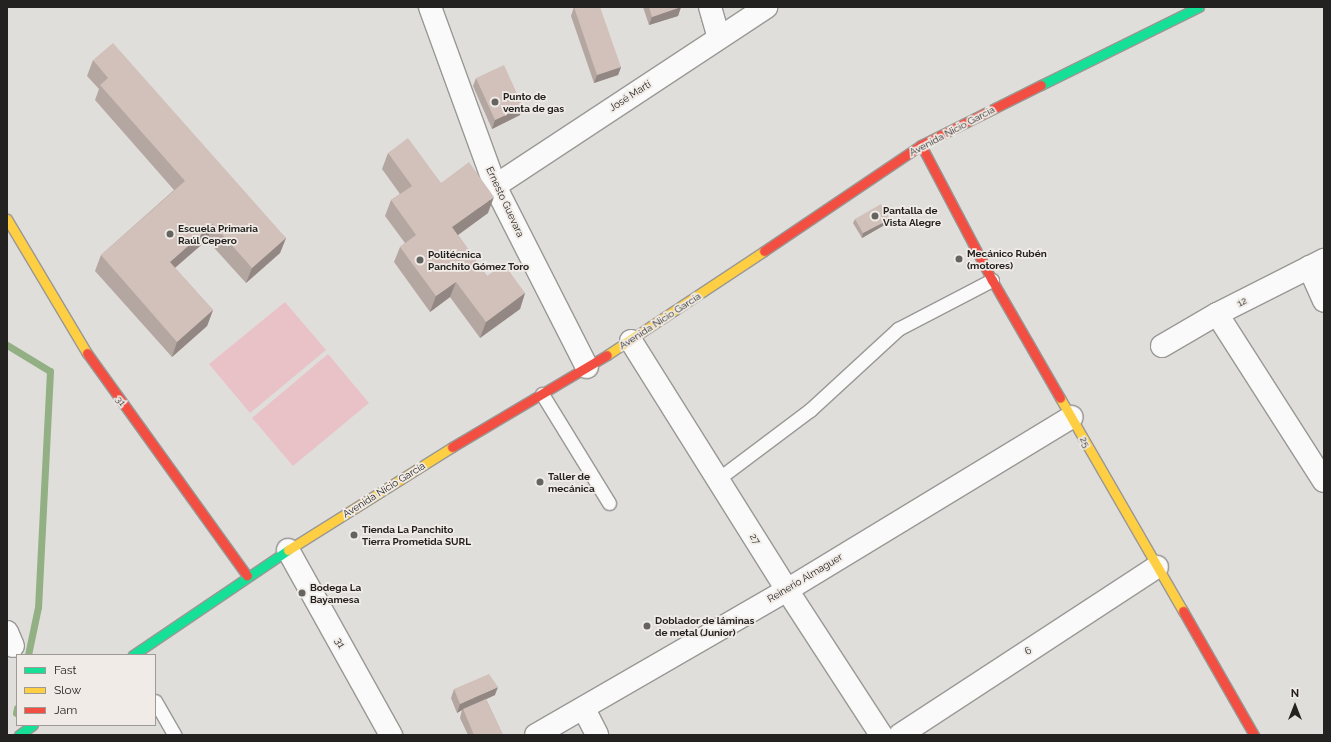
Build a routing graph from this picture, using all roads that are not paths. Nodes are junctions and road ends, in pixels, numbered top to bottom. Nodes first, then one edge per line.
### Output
1 (430, 7) edge
2 (710, 7) edge
3 (766, 7) edge
4 (1199, 7) edge
5 (719, 38) junction
6 (921, 145) junction
7 (495, 186) junction
8 (7, 219) edge
9 (1317, 264) edge
10 (992, 280) junction
11 (1324, 301) edge
12 (1217, 314) junction
13 (631, 341) junction
14 (1162, 346) dead end
15 (587, 367) junction
16 (542, 394) junction
17 (1071, 417) junction
18 (718, 479) junction
19 (1324, 481) edge
20 (609, 503) dead end
21 (288, 550) junction
22 (1157, 566) junction
23 (247, 576) junction
24 (787, 590) junction
25 (134, 654) edge
26 (156, 703) edge
27 (584, 709) junction
28 (32, 726) edge
29 (19, 735) edge
30 (175, 735) edge
31 (391, 735) edge
32 (536, 735) edge
33 (597, 735) edge
34 (881, 735) edge
35 (900, 735) edge
36 (1254, 735) edge

1 - 7 street, Ernesto Guevara
2 - 5 street
3 - 5 street, José Martí
4 - 6 street, Avenida Nicio García
5 - 7 street, José Martí
6 - 10 street, 25
6 - 13 street, Avenida Nicio García
7 - 15 street, Ernesto Guevara
8 - 23 street, 31
9 - 11 street
9 - 12 street, 12
10 - 17 street, 25
10 - 18 lane
12 - 14 street, 12
12 - 19 street
13 - 15 street, Avenida Nicio García
13 - 18 street, 27
15 - 16 street, Avenida Nicio García
16 - 20 lane
16 - 21 street, Avenida Nicio García
17 - 22 street, 25
17 - 24 street, Reinerio Almaguer
18 - 24 street, 27
21 - 23 street, Avenida Nicio García
21 - 31 street, 31
22 - 35 street, 6
22 - 36 street, 25
23 - 25 street, Avenida Nicio García
24 - 27 street, Reinerio Almaguer
24 - 34 street, 27
26 - 30 lane
27 - 32 street, Reinerio Almaguer
27 - 33 street
28 - 29 street

